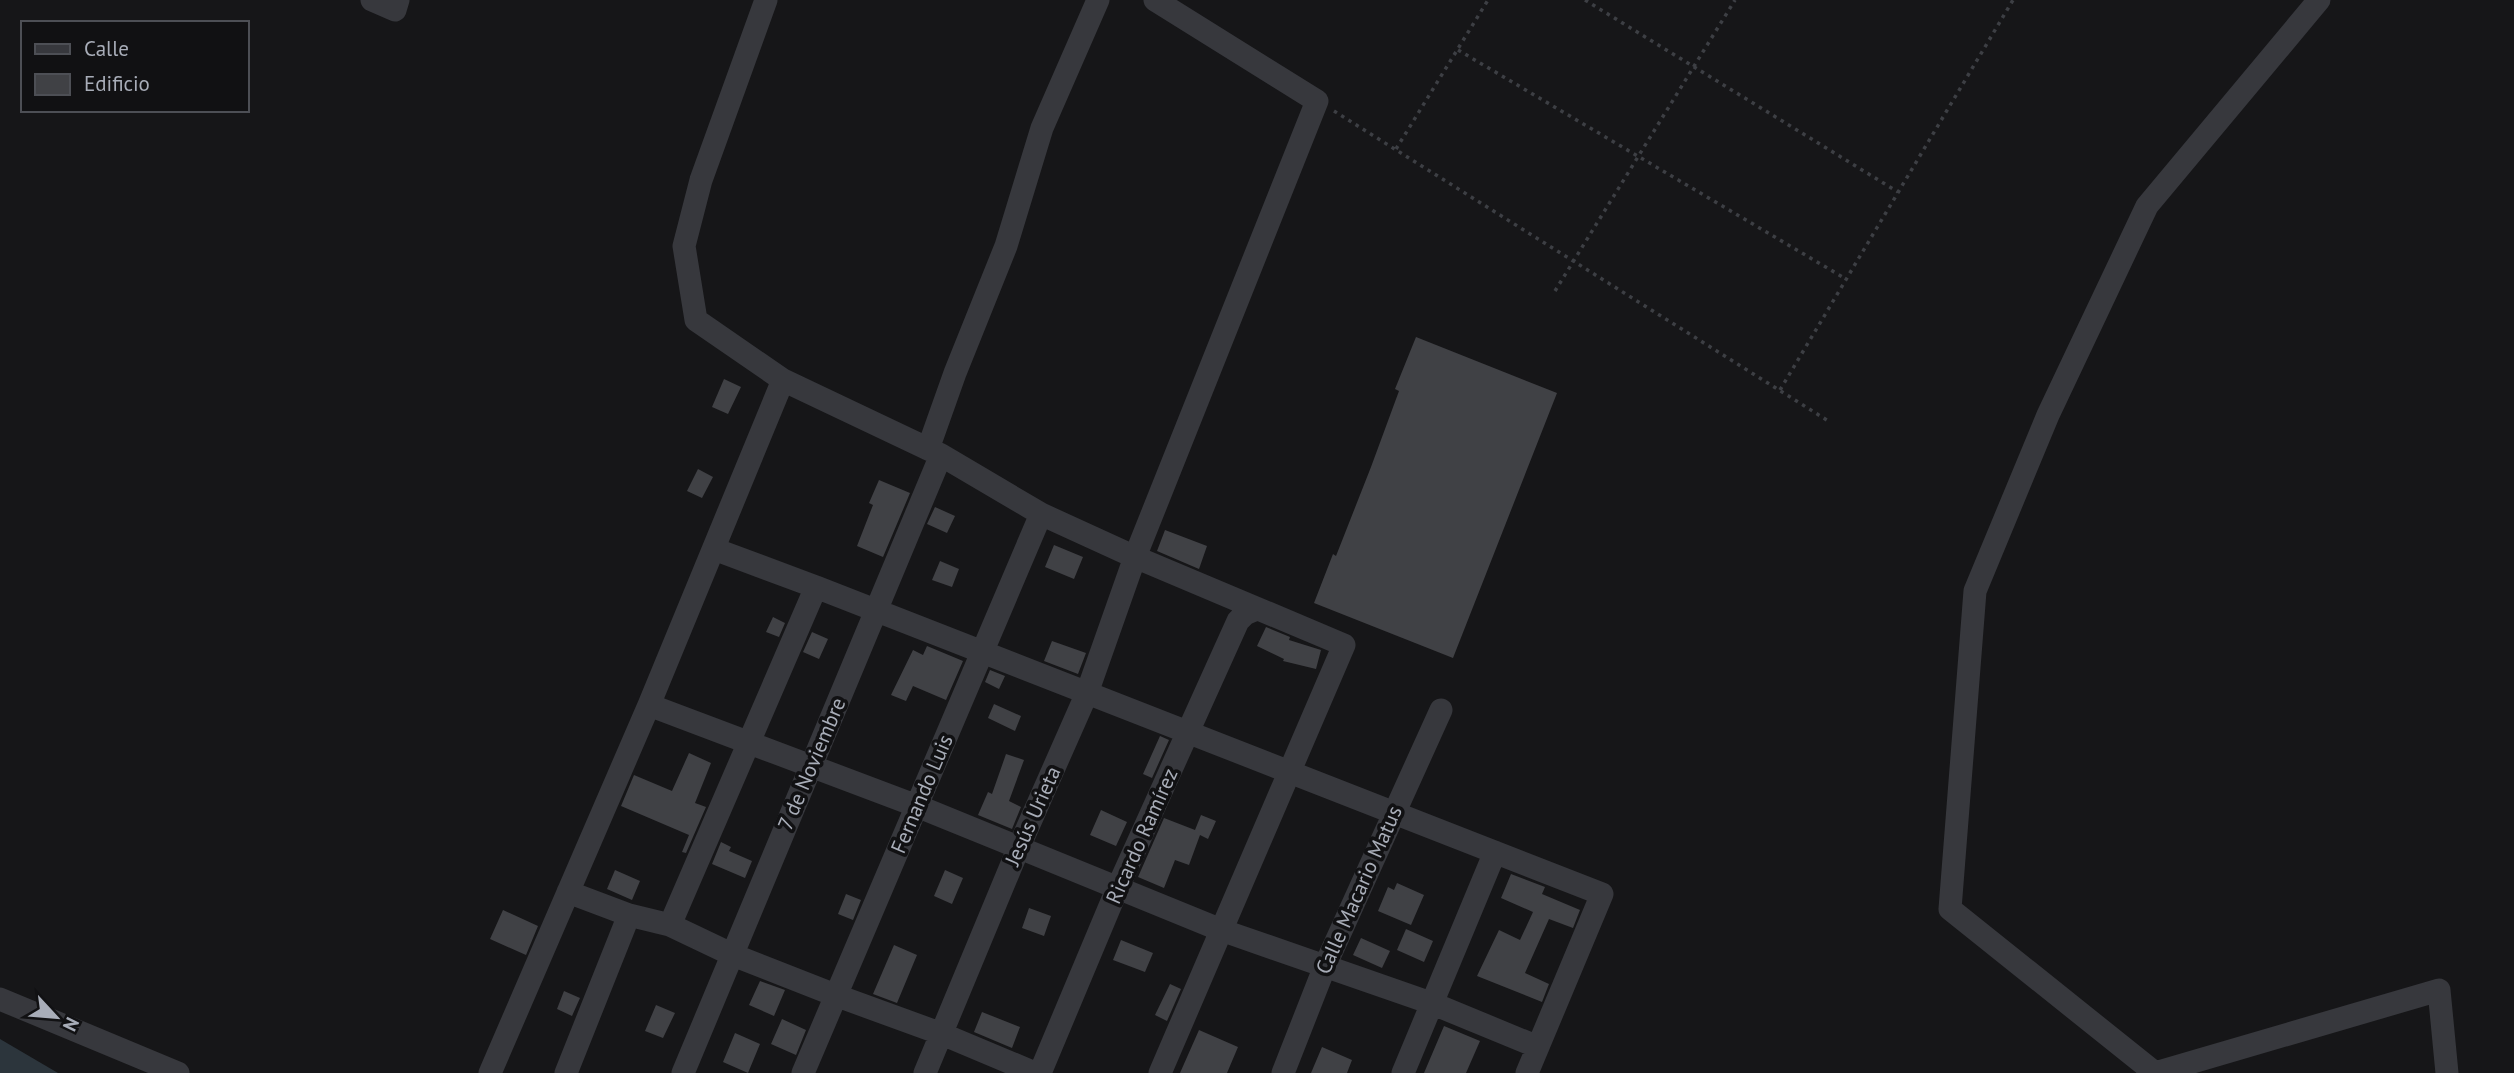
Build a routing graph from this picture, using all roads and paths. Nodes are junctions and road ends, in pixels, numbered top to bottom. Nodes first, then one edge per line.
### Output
1 (372, 0) edge
2 (398, 0) edge
3 (766, 0) edge
4 (1098, 0) edge
5 (1155, 0) edge
6 (1488, 0) edge
7 (1585, 0) edge
8 (1735, 0) edge
9 (2013, 0) edge
10 (2319, 0) edge
11 (1458, 50) junction
12 (1694, 67) junction
13 (1317, 101) junction
14 (1396, 149) junction
15 (1639, 157) junction
16 (1898, 192) junction
17 (1574, 261) junction
18 (1846, 279) junction
19 (1555, 291) dead end
20 (783, 380) junction
21 (1780, 390) junction
22 (1830, 422) dead end
23 (935, 452) junction
24 (1041, 514) junction
25 (714, 549) junction
26 (1135, 557) junction
27 (816, 587) junction
28 (1257, 608) junction
29 (876, 610) junction
30 (982, 652) junction
31 (1087, 693) junction
32 (649, 705) junction
33 (1440, 710) dead end
34 (1188, 732) junction
35 (747, 743) junction
36 (811, 765) junction
37 (1291, 773) junction
38 (917, 806) junction
39 (1392, 812) junction
40 (1019, 847) junction
41 (1495, 852) junction
42 (1118, 887) junction
43 (568, 892) junction
44 (629, 915) junction
45 (670, 925) junction
46 (1221, 930) junction
47 (733, 955) junction
48 (1325, 966) junction
49 (835, 995) junction
50 (0, 999) edge
51 (1431, 1003) junction
52 (942, 1034) junction
53 (1538, 1047) junction
54 (178, 1073) edge
55 (490, 1073) edge
56 (566, 1073) edge
57 (683, 1073) edge
58 (803, 1073) edge
59 (925, 1073) edge
60 (1038, 1073) edge
61 (1160, 1073) edge
62 (1283, 1073) edge
63 (1403, 1073) edge
64 (1527, 1073) edge
65 (2447, 1073) edge

1 - 2 street
3 - 20 street
4 - 23 street, 7 de Noviembre
5 - 13 street
6 - 11 path
7 - 12 path
8 - 12 path
9 - 16 path
10 - 65 street
11 - 14 path
11 - 15 path
12 - 15 path
12 - 16 path
13 - 14 path
13 - 26 street, Jesús Urieta
14 - 17 path
15 - 17 path
15 - 18 path
16 - 18 path
17 - 19 path
17 - 21 path
18 - 21 path
20 - 23 street
20 - 25 street
21 - 22 path
23 - 24 street
23 - 29 street, 7 de Noviembre
24 - 26 street
24 - 30 street, Fernando Luis
25 - 27 street
25 - 32 street
26 - 28 street
26 - 31 street, Jesús Urieta
27 - 29 street
27 - 35 street
28 - 34 street, Ricardo Ramírez
28 - 37 street
29 - 30 street
29 - 36 street, 7 de Noviembre
30 - 31 street
30 - 38 street, Fernando Luis
31 - 34 street
31 - 40 street, Jesús Urieta
32 - 35 street
32 - 43 street
33 - 39 street, Calle Macario Matus
34 - 37 street
34 - 42 street, Ricardo Ramírez
35 - 36 street
35 - 45 street
36 - 38 street
36 - 47 street, 7 de Noviembre
37 - 39 street
37 - 46 street
38 - 40 street
38 - 49 street, Fernando Luis
39 - 41 street
39 - 48 street, Calle Macario Matus
40 - 42 street
40 - 52 street, Jesús Urieta
41 - 51 street
41 - 53 street
42 - 46 street
42 - 60 street, Ricardo Ramírez
43 - 44 street
43 - 55 street
44 - 45 street
44 - 56 street
45 - 47 street
46 - 48 street
46 - 61 street
47 - 49 street
47 - 57 street, 7 de Noviembre
48 - 51 street
48 - 62 street, Calle Macario Matus
49 - 52 street
49 - 58 street, Fernando Luis
50 - 54 street
51 - 53 street
51 - 63 street
52 - 59 street, Jesús Urieta
52 - 60 street
53 - 64 street

